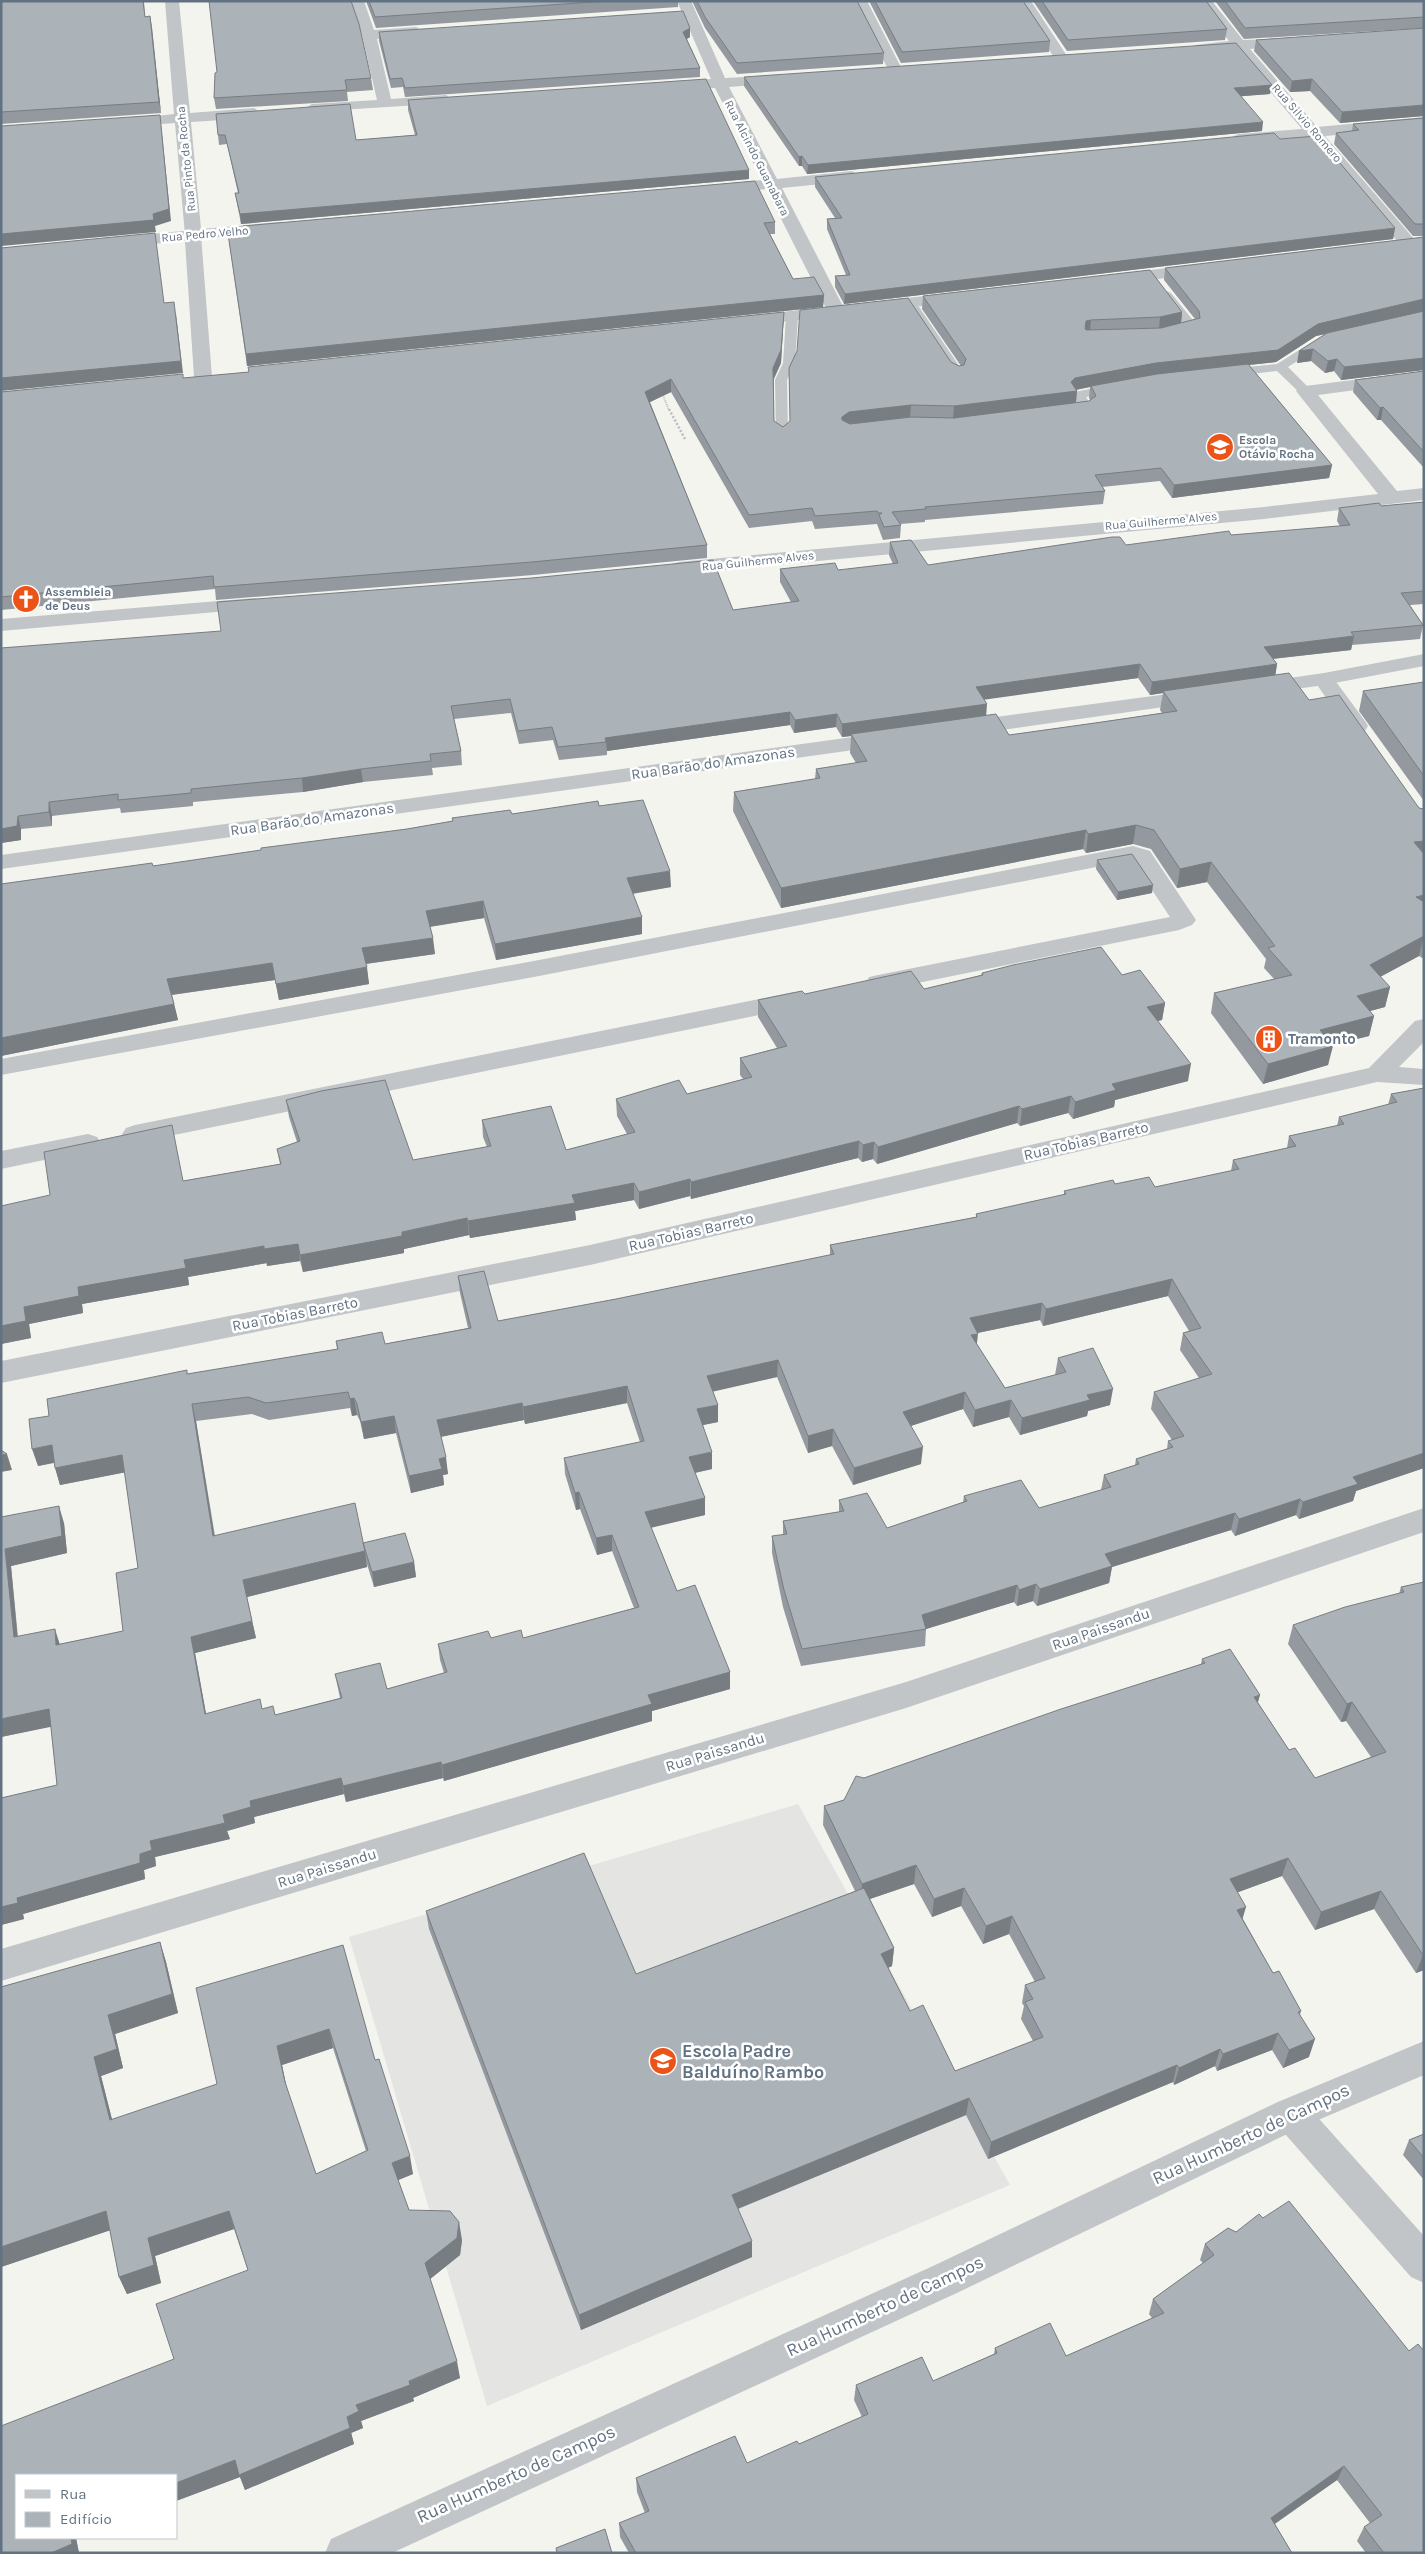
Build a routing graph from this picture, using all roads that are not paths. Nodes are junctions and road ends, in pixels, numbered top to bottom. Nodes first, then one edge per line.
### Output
1 (172, 1) edge
2 (357, 1) edge
3 (860, 1) edge
4 (1024, 1) edge
5 (1205, 1) edge
6 (687, 7) edge
7 (670, 14) edge
8 (428, 31) edge
9 (369, 35) junction
10 (1307, 40) edge
11 (1239, 45) junction
12 (1190, 49) edge
13 (1081, 57) edge
14 (1062, 59) junction
15 (1042, 60) edge
16 (916, 69) edge
17 (896, 70) junction
18 (876, 72) edge
19 (798, 78) edge
20 (720, 83) junction
21 (661, 87) edge
22 (464, 99) edge
23 (385, 104) junction
24 (298, 110) edge
25 (269, 112) edge
26 (181, 118) junction
27 (143, 121) edge
28 (1424, 122) edge
29 (1315, 132) junction
30 (1226, 140) edge
31 (869, 175) edge
32 (770, 184) junction
33 (700, 190) edge
34 (293, 226) edge
35 (193, 235) junction
36 (107, 243) edge
37 (1417, 243) edge
38 (1390, 246) edge
39 (1221, 266) edge
40 (1151, 274) junction
41 (1100, 281) edge
42 (977, 295) edge
43 (911, 303) junction
44 (837, 312) junction
45 (792, 316) junction
46 (734, 322) edge
47 (1159, 334) edge
48 (1330, 339) edge
49 (1280, 367) junction
50 (958, 373) edge
51 (1213, 374) edge
52 (221, 376) edge
53 (1424, 376) edge
54 (203, 378) junction
55 (184, 380) edge
56 (1131, 385) edge
57 (1304, 391) junction
58 (1059, 411) edge
59 (782, 434) edge
60 (1424, 494) edge
61 (1392, 498) junction
62 (660, 570) edge
63 (274, 603) edge
64 (1, 625) edge
65 (1424, 660) edge
66 (1324, 679) junction
67 (1245, 690) edge
68 (1215, 694) edge
69 (949, 731) edge
70 (909, 736) edge
71 (1368, 742) edge
72 (1, 862) edge
73 (857, 988) edge
74 (818, 995) edge
75 (1424, 1027) edge
76 (1, 1067) edge
77 (1377, 1074) junction
78 (1424, 1077) edge
79 (1, 1160) edge
80 (1, 1372) edge
81 (1424, 1520) edge
82 (1, 1966) edge
83 (1424, 2058) edge
84 (1291, 2114) junction
85 (1424, 2264) edge
86 (345, 2553) edge

1 - 26 street, Rua Pinto da Rocha
2 - 9 street
3 - 17 street
4 - 14 street
5 - 11 street, Rua Silvio Romero
6 - 7 street
6 - 20 street, Rua Alcindo Guanabara
8 - 9 street
9 - 23 street
10 - 11 street
11 - 12 street
11 - 29 street, Rua Silvio Romero
13 - 14 street
14 - 15 street
16 - 17 street
17 - 18 street
19 - 20 street
20 - 21 street
20 - 32 street, Rua Alcindo Guanabara
22 - 23 street
23 - 24 street
25 - 26 street
26 - 27 street
26 - 35 street, Rua Pinto da Rocha
28 - 29 street
29 - 30 street
29 - 37 street, Rua Silvio Romero
31 - 32 street
32 - 33 street
32 - 44 street, Rua Alcindo Guanabara
34 - 35 street, Rua Pedro Velho
35 - 36 street, Rua Pedro Velho
35 - 54 street, Rua Pinto da Rocha
37 - 38 street
39 - 40 street
40 - 41 street
40 - 47 lane
42 - 43 street
43 - 44 street
43 - 50 lane
44 - 45 street
45 - 46 street
45 - 59 lane
48 - 49 lane
49 - 51 lane
49 - 57 lane
52 - 54 street
53 - 57 street
54 - 55 street
56 - 58 lane
57 - 61 street
60 - 61 street, Rua Guilherme Alves
61 - 62 street, Rua Guilherme Alves
63 - 64 street
65 - 66 street
66 - 67 street
66 - 71 street
68 - 69 street
70 - 72 street, Rua Barão do Amazonas
73 - 76 street
74 - 79 street
75 - 77 street
77 - 78 street, Rua Tobias Barreto
77 - 80 street, Rua Tobias Barreto
81 - 82 street, Rua Paissandu
83 - 84 street, Rua Humberto de Campos
84 - 85 street
84 - 86 street, Rua Humberto de Campos

